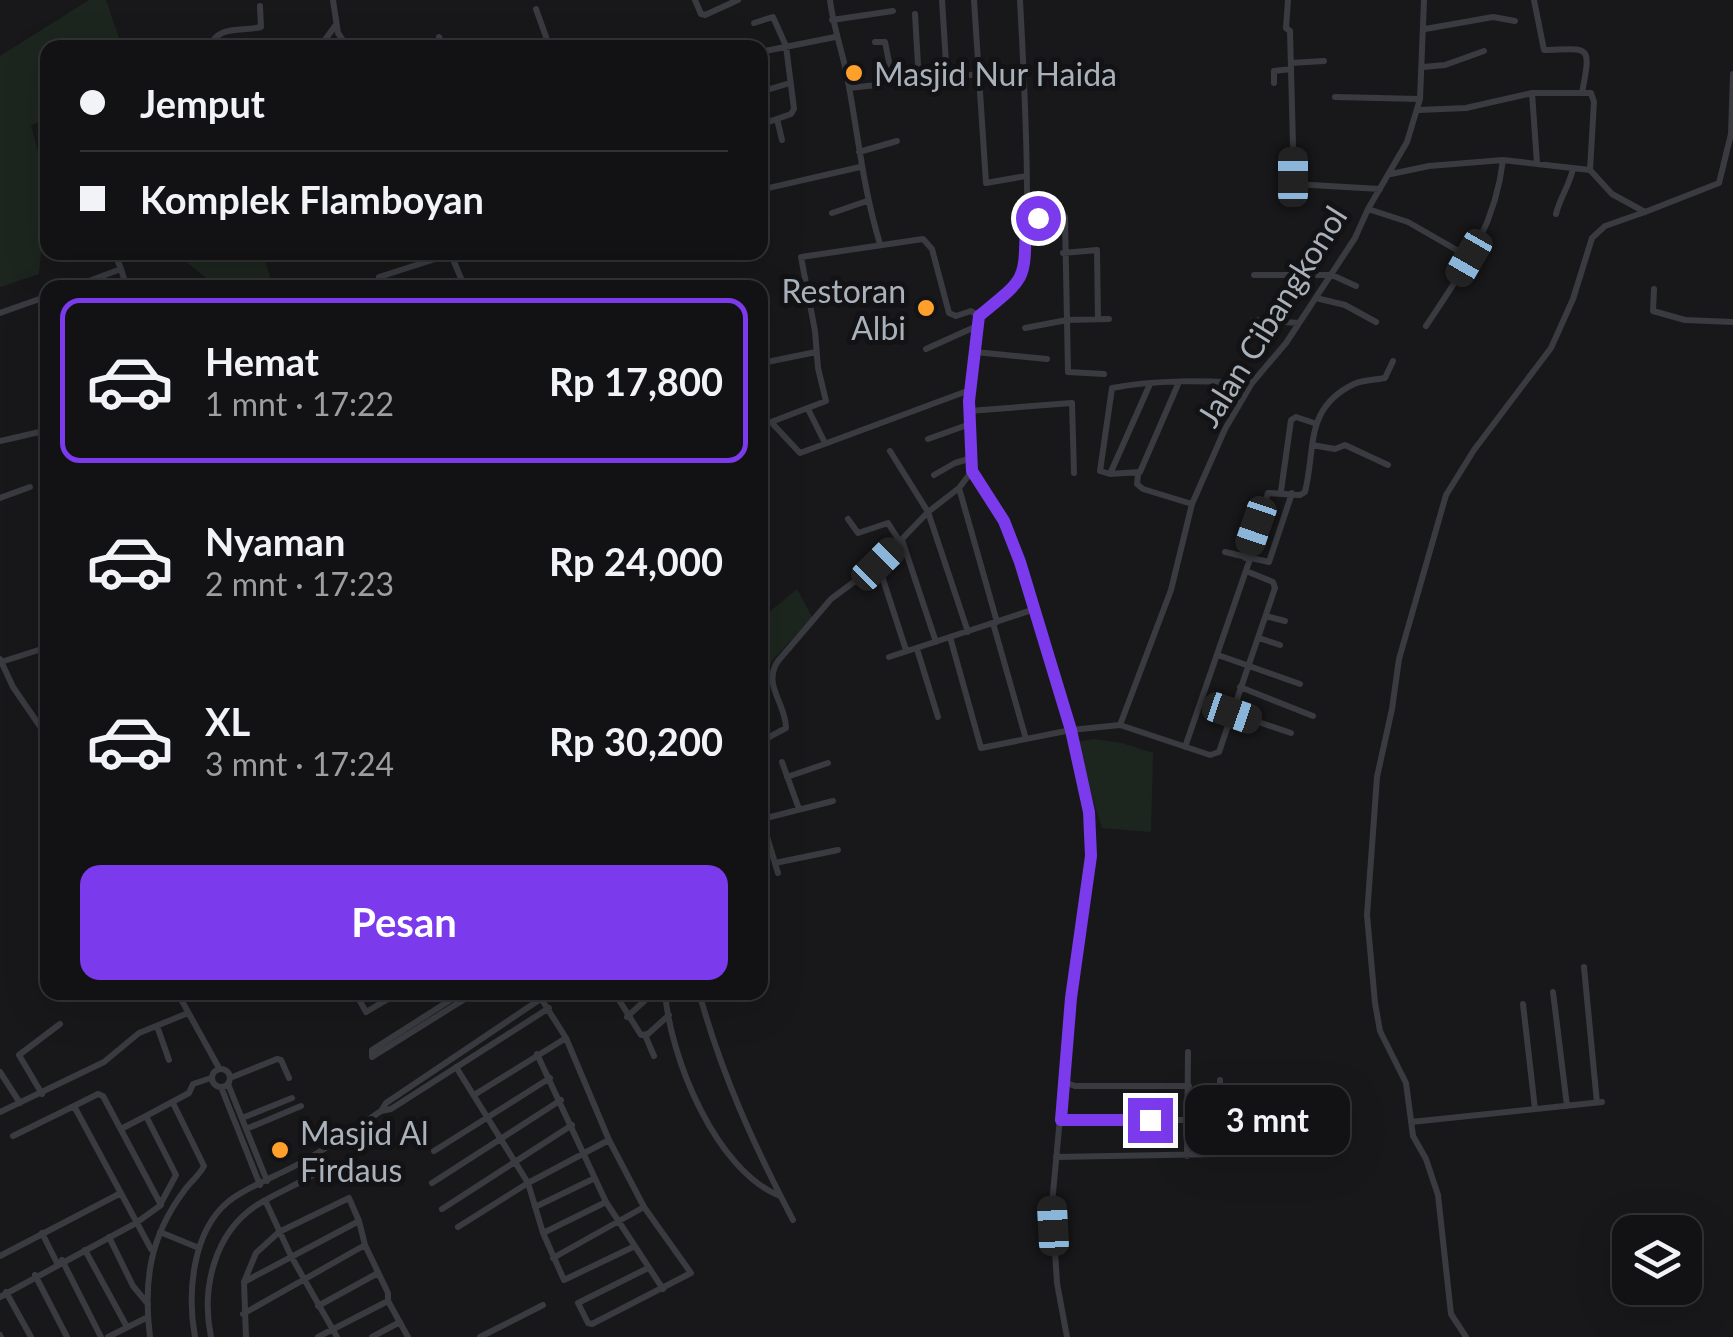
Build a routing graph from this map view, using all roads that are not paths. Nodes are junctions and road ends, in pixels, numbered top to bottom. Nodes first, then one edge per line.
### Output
1 (333, 0) edge
2 (695, 0) edge
3 (738, 0) edge
4 (830, 0) edge
5 (942, 0) edge
6 (974, 0) edge
7 (1029, 0) edge
8 (1288, 0) edge
9 (1423, 0) edge
10 (1534, 0) edge
11 (1020, 1) edge
12 (722, 3) edge
13 (260, 6) dead end
14 (536, 9) dead end
15 (893, 10) dead end
16 (916, 14) dead end
17 (832, 20) junction
18 (1515, 21) dead end
19 (754, 23) dead end
20 (336, 25) junction
21 (1425, 29) junction
22 (835, 37) junction
23 (212, 40) edge
24 (325, 40) edge
25 (344, 40) edge
26 (547, 40) edge
27 (875, 42) dead end
28 (786, 46) junction
29 (768, 50) edge
30 (1484, 51) dead end
31 (1324, 62) dead end
32 (1291, 66) junction
33 (1424, 67) junction
34 (979, 74) junction
35 (1733, 74) edge
36 (947, 79) junction
37 (893, 82) junction
38 (919, 82) junction
39 (790, 83) junction
40 (1274, 83) dead end
41 (849, 88) junction
42 (768, 90) edge
43 (1532, 93) junction
44 (1582, 93) junction
45 (1335, 97) dead end
46 (1420, 99) junction
47 (1418, 110) junction
48 (1732, 110) edge
49 (777, 119) junction
50 (768, 122) edge
51 (782, 140) dead end
52 (897, 141) dead end
53 (859, 152) junction
54 (1503, 160) junction
55 (1537, 163) junction
56 (860, 167) junction
57 (1573, 168) junction
58 (1590, 170) junction
59 (1389, 174) junction
60 (1026, 176) junction
61 (768, 188) edge
62 (1380, 189) junction
63 (867, 201) junction
64 (1368, 208) junction
65 (1645, 212) junction
66 (832, 213) dead end
67 (1556, 214) dead end
68 (1026, 218) junction
69 (880, 244) junction
70 (1063, 252) junction
71 (1469, 258) junction
72 (117, 260) edge
73 (430, 260) edge
74 (121, 270) junction
75 (1254, 275) dead end
76 (1332, 275) junction
77 (380, 277) dead end
78 (93, 280) edge
79 (124, 280) edge
80 (1356, 286) dead end
81 (1654, 289) dead end
82 (1316, 298) junction
83 (40, 299) edge
84 (0, 312) edge
85 (1098, 319) junction
86 (1110, 319) dead end
87 (1067, 320) junction
88 (1253, 320) dead end
89 (978, 321) junction
90 (1299, 322) junction
91 (1376, 322) dead end
92 (1733, 322) edge
93 (1426, 326) dead end
94 (1024, 328) dead end
95 (926, 349) dead end
96 (816, 352) junction
97 (974, 352) junction
98 (1046, 359) dead end
99 (768, 362) edge
100 (1392, 362) dead end
101 (1104, 374) dead end
102 (1179, 382) junction
103 (1252, 383) junction
104 (1150, 384) junction
105 (970, 390) junction
106 (808, 410) junction
107 (969, 411) junction
108 (1314, 423) junction
109 (970, 424) junction
110 (40, 432) edge
111 (928, 439) dead end
112 (0, 441) edge
113 (825, 443) junction
114 (1312, 445) junction
115 (890, 450) dead end
116 (972, 458) junction
117 (1388, 465) dead end
118 (972, 471) junction
119 (1074, 473) dead end
120 (1110, 474) junction
121 (1138, 474) junction
122 (934, 475) dead end
123 (30, 487) dead end
124 (959, 488) junction
125 (1281, 491) junction
126 (1292, 494) junction
127 (0, 498) edge
128 (1192, 504) junction
129 (928, 512) junction
130 (848, 519) dead end
131 (901, 541) junction
132 (1225, 552) dead end
133 (1247, 559) junction
134 (878, 564) junction
135 (1246, 572) junction
136 (1032, 610) junction
137 (1266, 616) junction
138 (995, 622) junction
139 (1285, 622) dead end
140 (968, 632) junction
141 (950, 637) junction
142 (1259, 638) junction
143 (936, 642) junction
144 (1280, 646) dead end
145 (917, 648) junction
146 (40, 649) edge
147 (906, 650) junction
148 (1218, 655) junction
149 (890, 658) dead end
150 (0, 660) edge
151 (1249, 665) junction
152 (1300, 684) dead end
153 (1240, 687) junction
154 (1232, 713) junction
155 (1312, 716) dead end
156 (938, 717) dead end
157 (1120, 725) junction
158 (40, 726) edge
159 (1071, 730) junction
160 (1291, 733) dead end
161 (768, 738) edge
162 (1026, 739) junction
163 (1185, 748) junction
164 (782, 762) dead end
165 (828, 764) dead end
166 (788, 777) junction
167 (833, 802) dead end
168 (799, 810) junction
169 (768, 815) edge
170 (768, 840) edge
171 (838, 850) dead end
172 (775, 863) junction
173 (778, 873) dead end
174 (1584, 967) dead end
175 (1553, 992) dead end
176 (181, 1000) edge
177 (360, 1000) edge
178 (388, 1000) edge
179 (450, 1000) edge
180 (464, 1000) edge
181 (532, 1000) edge
182 (542, 1000) edge
183 (618, 1000) edge
184 (645, 1000) edge
185 (666, 1000) edge
186 (701, 1000) edge
187 (1523, 1004) dead end
188 (548, 1008) junction
189 (188, 1013) junction
190 (668, 1015) junction
191 (627, 1017) junction
192 (60, 1024) dead end
193 (157, 1026) junction
194 (646, 1035) junction
195 (566, 1038) junction
196 (1188, 1052) dead end
197 (537, 1054) junction
198 (654, 1056) dead end
199 (169, 1060) dead end
200 (219, 1068) junction
201 (456, 1068) junction
202 (0, 1072) edge
203 (212, 1078) junction
204 (290, 1078) dead end
205 (550, 1078) junction
206 (1220, 1080) dead end
207 (1064, 1082) junction
208 (227, 1083) junction
209 (1189, 1086) junction
210 (42, 1094) junction
211 (474, 1095) junction
212 (292, 1098) dead end
213 (561, 1100) junction
214 (172, 1103) junction
215 (20, 1104) junction
216 (74, 1106) junction
217 (301, 1106) dead end
218 (1567, 1106) junction
219 (1535, 1109) junction
220 (381, 1111) junction
221 (0, 1112) edge
222 (146, 1116) junction
223 (488, 1117) junction
224 (242, 1118) junction
225 (1061, 1120) junction
226 (1188, 1120) junction
227 (1411, 1122) junction
228 (572, 1125) junction
229 (121, 1130) junction
230 (246, 1130) junction
231 (13, 1136) dead end
232 (502, 1139) junction
233 (609, 1140) junction
234 (434, 1150) dead end
235 (583, 1153) junction
236 (1219, 1154) dead end
237 (1187, 1156) junction
238 (1056, 1157) junction
239 (308, 1159) junction
240 (515, 1160) junction
241 (595, 1178) junction
242 (264, 1183) junction
243 (432, 1183) dead end
244 (528, 1184) junction
245 (121, 1193) junction
246 (781, 1196) junction
247 (265, 1200) junction
248 (606, 1202) junction
249 (161, 1204) junction
250 (535, 1207) junction
251 (644, 1207) junction
252 (442, 1209) dead end
253 (793, 1220) dead end
254 (360, 1221) junction
255 (136, 1222) junction
256 (618, 1223) junction
257 (458, 1226) dead end
258 (160, 1232) junction
259 (279, 1232) junction
260 (543, 1232) junction
261 (42, 1234) junction
262 (110, 1237) junction
263 (365, 1245) junction
264 (633, 1247) junction
265 (199, 1248) junction
266 (86, 1250) junction
267 (151, 1250) junction
268 (0, 1256) edge
269 (291, 1256) junction
270 (553, 1258) junction
271 (60, 1262) junction
272 (648, 1268) junction
273 (378, 1273) junction
274 (36, 1276) junction
275 (304, 1280) junction
276 (244, 1282) junction
277 (663, 1289) junction
278 (3, 1294) edge
279 (388, 1301) junction
280 (148, 1304) junction
281 (543, 1305) dead end
282 (318, 1306) junction
283 (243, 1314) junction
284 (148, 1317) junction
285 (400, 1322) junction
286 (127, 1327) junction
287 (332, 1329) junction
288 (31, 1337) edge
289 (68, 1337) edge
290 (104, 1337) edge
291 (150, 1337) edge
292 (195, 1337) edge
293 (211, 1337) edge
294 (246, 1337) edge
295 (318, 1337) edge
296 (337, 1337) edge
297 (372, 1337) edge
298 (408, 1337) edge
299 (480, 1337) edge
300 (1066, 1337) edge
301 (1466, 1337) edge

1 - 20 street
2 - 12 street
3 - 12 street
4 - 17 street
5 - 36 street
6 - 34 street
7 - 11 street
8 - 32 street
9 - 21 street, Jalan Cibangkonol
10 - 44 street
11 - 60 street
13 - 23 street
14 - 26 street
15 - 17 street
16 - 38 street
17 - 22 street
18 - 21 street
19 - 28 street
20 - 24 street
20 - 25 street
21 - 33 street, Jalan Cibangkonol
22 - 28 street
22 - 41 street
27 - 37 street
28 - 29 street
28 - 39 street
30 - 33 street
31 - 32 street
32 - 40 street
32 - 62 street
33 - 46 street, Jalan Cibangkonol
34 - 36 street
34 - 60 street
35 - 48 street
36 - 38 street
37 - 38 street
37 - 41 street
39 - 42 street
39 - 49 street
41 - 53 street
43 - 44 street
43 - 47 street
43 - 55 street
44 - 58 street
45 - 46 street
46 - 47 street, Jalan Cibangkonol
47 - 59 street, Jalan Cibangkonol
48 - 65 street
49 - 50 street
49 - 51 street
52 - 53 street
53 - 56 street
54 - 55 street
54 - 59 street
54 - 71 street
55 - 57 street
56 - 61 street
56 - 63 street
57 - 58 street
57 - 67 street
58 - 65 street
59 - 62 street, Jalan Cibangkonol
60 - 68 street
62 - 64 street, Jalan Cibangkonol
63 - 66 street
63 - 69 street
64 - 71 street
64 - 76 street, Jalan Cibangkonol
65 - 227 street
68 - 70 street
68 - 89 street
69 - 89 street
69 - 96 street
70 - 85 street
70 - 87 street
71 - 93 street
72 - 74 street
73 - 77 street
74 - 78 street
74 - 79 street
75 - 76 street
76 - 80 street
76 - 82 street, Jalan Cibangkonol
81 - 92 street
82 - 90 street, Jalan Cibangkonol
82 - 91 street
83 - 84 street
85 - 86 street
85 - 87 street
87 - 94 street
87 - 101 street
88 - 90 street
89 - 95 street
89 - 97 street
90 - 103 street, Jalan Cibangkonol
96 - 99 street
96 - 106 street
97 - 98 street
97 - 105 street
100 - 108 street
102 - 103 street
102 - 104 street
102 - 121 street
103 - 128 street, Jalan Cibangkonol
104 - 120 street
104 - 120 street
105 - 107 street
105 - 113 street
106 - 113 street
106 - 113 street
107 - 109 street
107 - 119 street
108 - 114 street
108 - 125 street
109 - 111 street
109 - 116 street
110 - 112 street
114 - 117 street
114 - 126 street
115 - 129 street
116 - 118 street
116 - 122 street
118 - 124 street
118 - 136 street
120 - 121 street
121 - 128 street
123 - 127 street
124 - 129 street
124 - 138 street
125 - 126 street
125 - 133 street
126 - 133 street
128 - 157 street, Jalan Cibangkonol
129 - 131 street
129 - 140 street
130 - 131 street
131 - 134 street
131 - 143 street
132 - 133 street
133 - 135 street
134 - 147 street
134 - 161 street
135 - 137 street
135 - 148 street
136 - 138 street
136 - 159 street
137 - 139 street
137 - 142 street
138 - 140 street
138 - 162 street
140 - 141 street
141 - 143 street
141 - 162 street
142 - 144 street
142 - 151 street
143 - 145 street
145 - 147 street
145 - 156 street
146 - 150 street
147 - 149 street
148 - 151 street
148 - 163 street
150 - 158 street
151 - 152 street
151 - 153 street
153 - 154 street
153 - 155 street
154 - 160 street
154 - 163 street
157 - 159 street
157 - 163 street
159 - 162 street
159 - 207 street
164 - 166 street
165 - 166 street
166 - 168 street
167 - 168 street
168 - 169 street
170 - 172 street
171 - 172 street
172 - 173 street
174 - 218 street
175 - 218 street
176 - 189 street
177 - 178 street
179 - 180 street
181 - 220 street
182 - 188 street
183 - 191 street
184 - 191 street
185 - 190 street
186 - 246 street
187 - 219 street
188 - 195 street
188 - 201 street
189 - 193 street
189 - 200 street
190 - 194 street
190 - 246 street
191 - 194 street
192 - 210 street
193 - 199 street
193 - 210 street
194 - 198 street
195 - 197 street
195 - 233 street
196 - 209 street
197 - 205 street
197 - 211 street
200 - 203 street
200 - 208 street
201 - 211 street
201 - 220 street
202 - 215 street
203 - 208 street
203 - 214 street
204 - 208 street
205 - 213 street
205 - 223 street
206 - 226 street
207 - 209 street
207 - 225 street
208 - 224 street
208 - 242 street
209 - 226 street
210 - 215 street
211 - 223 street
212 - 224 street
213 - 228 street
213 - 232 street
214 - 222 street
214 - 258 street
215 - 221 street
216 - 229 street
216 - 231 street
216 - 245 street
217 - 230 street
218 - 219 street
219 - 227 street
220 - 239 street
222 - 229 street
222 - 249 street
223 - 232 street
223 - 234 street
224 - 230 street
225 - 226 street
225 - 238 street
226 - 237 street
227 - 301 street
228 - 235 street
228 - 240 street
229 - 249 street
230 - 242 street
232 - 240 street
232 - 243 street
233 - 235 street
233 - 251 street
235 - 241 street
235 - 244 street
236 - 237 street
237 - 238 street
238 - 300 street
239 - 242 street
239 - 247 street
240 - 244 street
240 - 252 street
241 - 248 street
241 - 250 street
242 - 265 street
244 - 250 street
244 - 257 street
245 - 255 street
245 - 261 street
246 - 253 street
247 - 259 street
247 - 293 street
248 - 256 street
248 - 260 street
249 - 255 street
250 - 260 street
251 - 256 street
251 - 277 street
254 - 259 street
254 - 263 street
254 - 269 street
255 - 262 street
255 - 267 street
256 - 264 street
256 - 270 street
258 - 265 street
258 - 267 street
259 - 269 street
259 - 276 street
260 - 270 street
261 - 268 street
261 - 271 street
262 - 266 street
262 - 280 street
263 - 273 street
263 - 275 street
264 - 270 street
264 - 272 street
265 - 292 street
266 - 271 street
266 - 286 street
267 - 280 street
269 - 275 street
269 - 276 street
271 - 274 street
271 - 290 street
272 - 277 street
272 - 277 street
273 - 279 street
273 - 282 street
274 - 278 street
274 - 289 street
275 - 282 street
275 - 283 street
276 - 283 street
278 - 288 street
279 - 285 street
279 - 287 street
280 - 284 street
281 - 299 street
282 - 287 street
283 - 294 street
284 - 286 street
284 - 291 street
285 - 297 street
285 - 298 street
286 - 290 street
287 - 295 street
287 - 296 street

